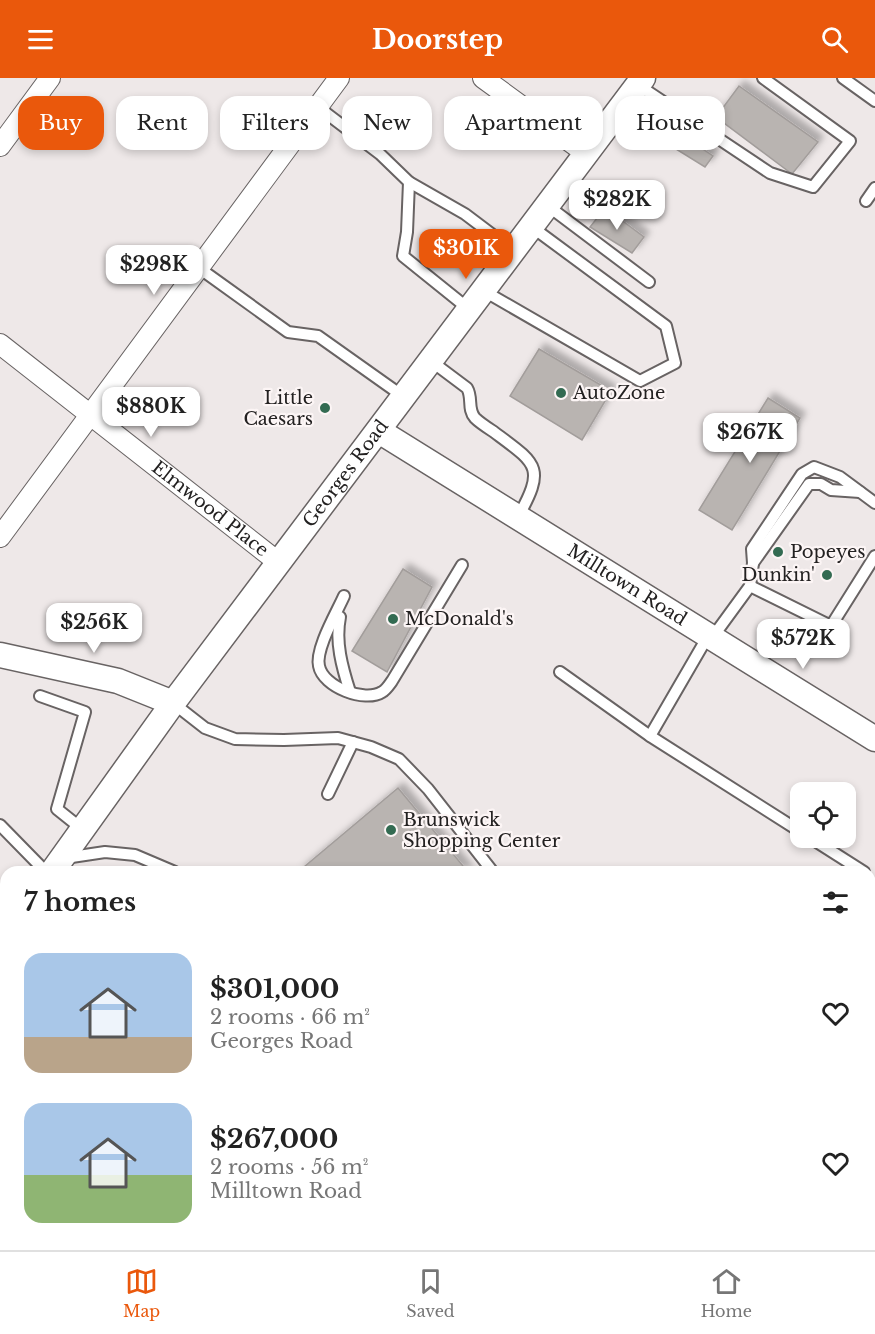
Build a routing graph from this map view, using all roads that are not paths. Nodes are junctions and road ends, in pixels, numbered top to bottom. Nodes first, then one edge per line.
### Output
1 (50, 78) edge
2 (339, 78) edge
3 (483, 78) edge
4 (764, 78) edge
5 (843, 78) edge
6 (640, 81) edge
7 (326, 96) edge
8 (875, 101) edge
9 (330, 116) edge
10 (0, 146) edge
11 (286, 150) edge
12 (587, 153) junction
13 (409, 182) junction
14 (875, 188) edge
15 (866, 201) dead end
16 (548, 206) junction
17 (532, 226) junction
18 (514, 251) junction
19 (198, 268) junction
20 (650, 282) dead end
21 (477, 300) junction
22 (0, 344) edge
23 (431, 361) junction
24 (404, 397) junction
25 (90, 414) junction
26 (379, 431) junction
27 (860, 492) junction
28 (875, 503) edge
29 (518, 517) junction
30 (0, 537) edge
31 (875, 556) edge
32 (278, 562) junction
33 (753, 563) junction
34 (462, 565) dead end
35 (750, 586) junction
36 (710, 637) junction
37 (0, 655) edge
38 (560, 672) dead end
39 (350, 692) junction
40 (40, 696) dead end
41 (173, 703) junction
42 (650, 736) junction
43 (875, 739) edge
44 (353, 742) junction
45 (328, 794) dead end
46 (0, 825) edge
47 (790, 825) edge
48 (82, 829) junction
49 (827, 848) edge
50 (145, 859) junction
51 (52, 866) edge
52 (54, 866) edge
53 (56, 866) edge
54 (143, 866) edge
55 (161, 866) edge
56 (489, 866) edge
57 (855, 866) edge

1 - 10 street
2 - 7 street
3 - 12 street
4 - 6 lane
5 - 8 lane
6 - 12 street, Georges Road
9 - 13 lane
11 - 19 street
12 - 16 street, Georges Road
13 - 18 lane
13 - 21 lane
14 - 15 lane
16 - 17 street, Georges Road
16 - 20 lane
17 - 18 street, Georges Road
17 - 21 lane
18 - 21 street, Georges Road
19 - 24 lane
19 - 25 street
21 - 23 street, Georges Road
22 - 25 street, Elmwood Place
23 - 24 street, Georges Road
23 - 29 lane
24 - 26 street, Georges Road
25 - 30 street
25 - 32 street, Elmwood Place
26 - 29 street, Milltown Road
26 - 32 street, Georges Road
27 - 28 lane
27 - 33 lane
27 - 33 lane
29 - 36 street, Milltown Road
31 - 35 lane
32 - 41 street, Georges Road
33 - 35 lane
34 - 39 lane
35 - 36 lane
36 - 42 lane
36 - 43 street, Milltown Road
37 - 41 street
38 - 42 lane
39 - 39 lane
40 - 48 lane
41 - 44 lane
41 - 48 street, Georges Road
42 - 47 lane
44 - 45 lane
44 - 56 lane
46 - 51 lane
48 - 52 street, Georges Road
49 - 57 lane
50 - 53 lane
50 - 54 lane
50 - 55 lane

